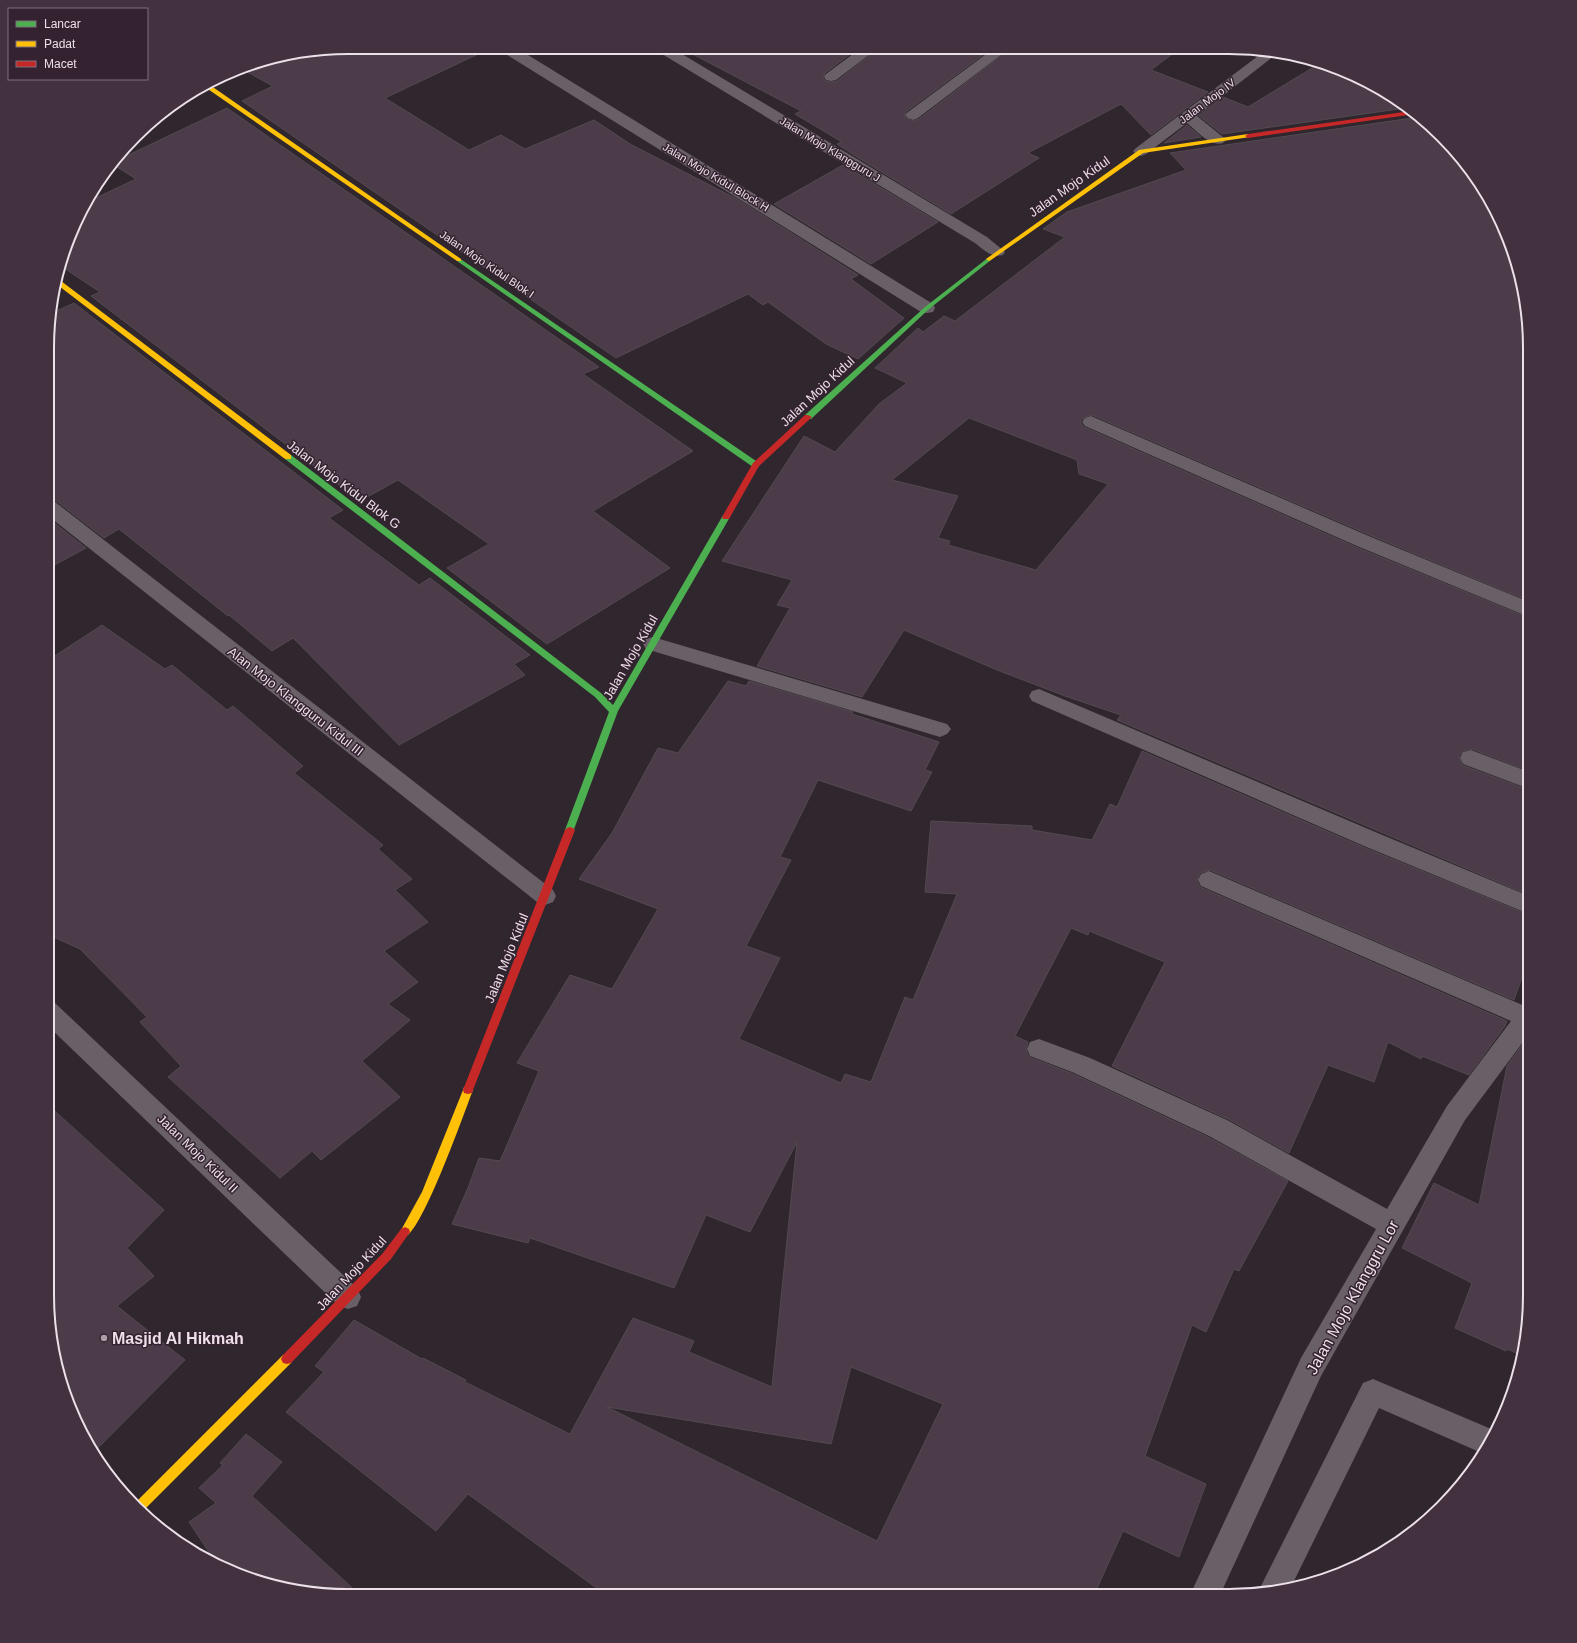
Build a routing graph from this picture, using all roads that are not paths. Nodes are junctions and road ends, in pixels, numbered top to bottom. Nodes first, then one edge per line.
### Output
1 (515, 54) edge
2 (672, 54) edge
3 (863, 54) edge
4 (995, 54) edge
5 (1265, 57) edge
6 (831, 77) dead end
7 (210, 88) edge
8 (1406, 114) edge
9 (913, 115) dead end
10 (1187, 116) junction
11 (1218, 140) junction
12 (1141, 151) junction
13 (997, 252) junction
14 (61, 284) edge
15 (927, 308) junction
16 (1091, 422) dead end
17 (756, 465) junction
18 (54, 510) edge
19 (1523, 608) edge
20 (653, 644) junction
21 (1039, 696) dead end
22 (614, 711) junction
23 (940, 728) dead end
24 (1471, 758) dead end
25 (1523, 779) edge
26 (1209, 880) dead end
27 (545, 896) junction
28 (1523, 902) edge
29 (1523, 1015) edge
30 (54, 1017) edge
31 (1523, 1024) edge
32 (1039, 1049) dead end
33 (1392, 1225) junction
34 (348, 1297) junction
35 (1485, 1440) edge
36 (142, 1504) edge
37 (1277, 1585) edge
38 (1208, 1589) edge

1 - 15 street, Jalan Mojo Kidul Block H
2 - 13 street, Jalan Mojo Klangguru J
3 - 6 street
4 - 9 street
5 - 10 street, Jalan Mojo IV
7 - 17 street, Jalan Mojo Kidul Blok I
8 - 11 street, Jalan Mojo Kidul
10 - 11 street
10 - 12 street, Jalan Mojo IV
11 - 12 street, Jalan Mojo Kidul
12 - 13 street, Jalan Mojo Kidul
13 - 15 street, Jalan Mojo Kidul
14 - 22 street, Jalan Mojo Kidul Blok G
15 - 17 street, Jalan Mojo Kidul
16 - 19 street
17 - 20 street, Jalan Mojo Kidul
18 - 27 street, Alan Mojo Klangguru Kidul III
20 - 22 street, Jalan Mojo Kidul
20 - 23 street
21 - 28 street
22 - 27 street, Jalan Mojo Kidul
24 - 25 street
26 - 29 street
27 - 34 street, Jalan Mojo Kidul
30 - 34 street, Jalan Mojo Kidul II
31 - 33 street, Jalan Mojo Klanggru Lor
32 - 33 street
33 - 38 street, Jalan Mojo Klanggru Lor
34 - 36 street, Jalan Mojo Kidul
35 - 37 street

